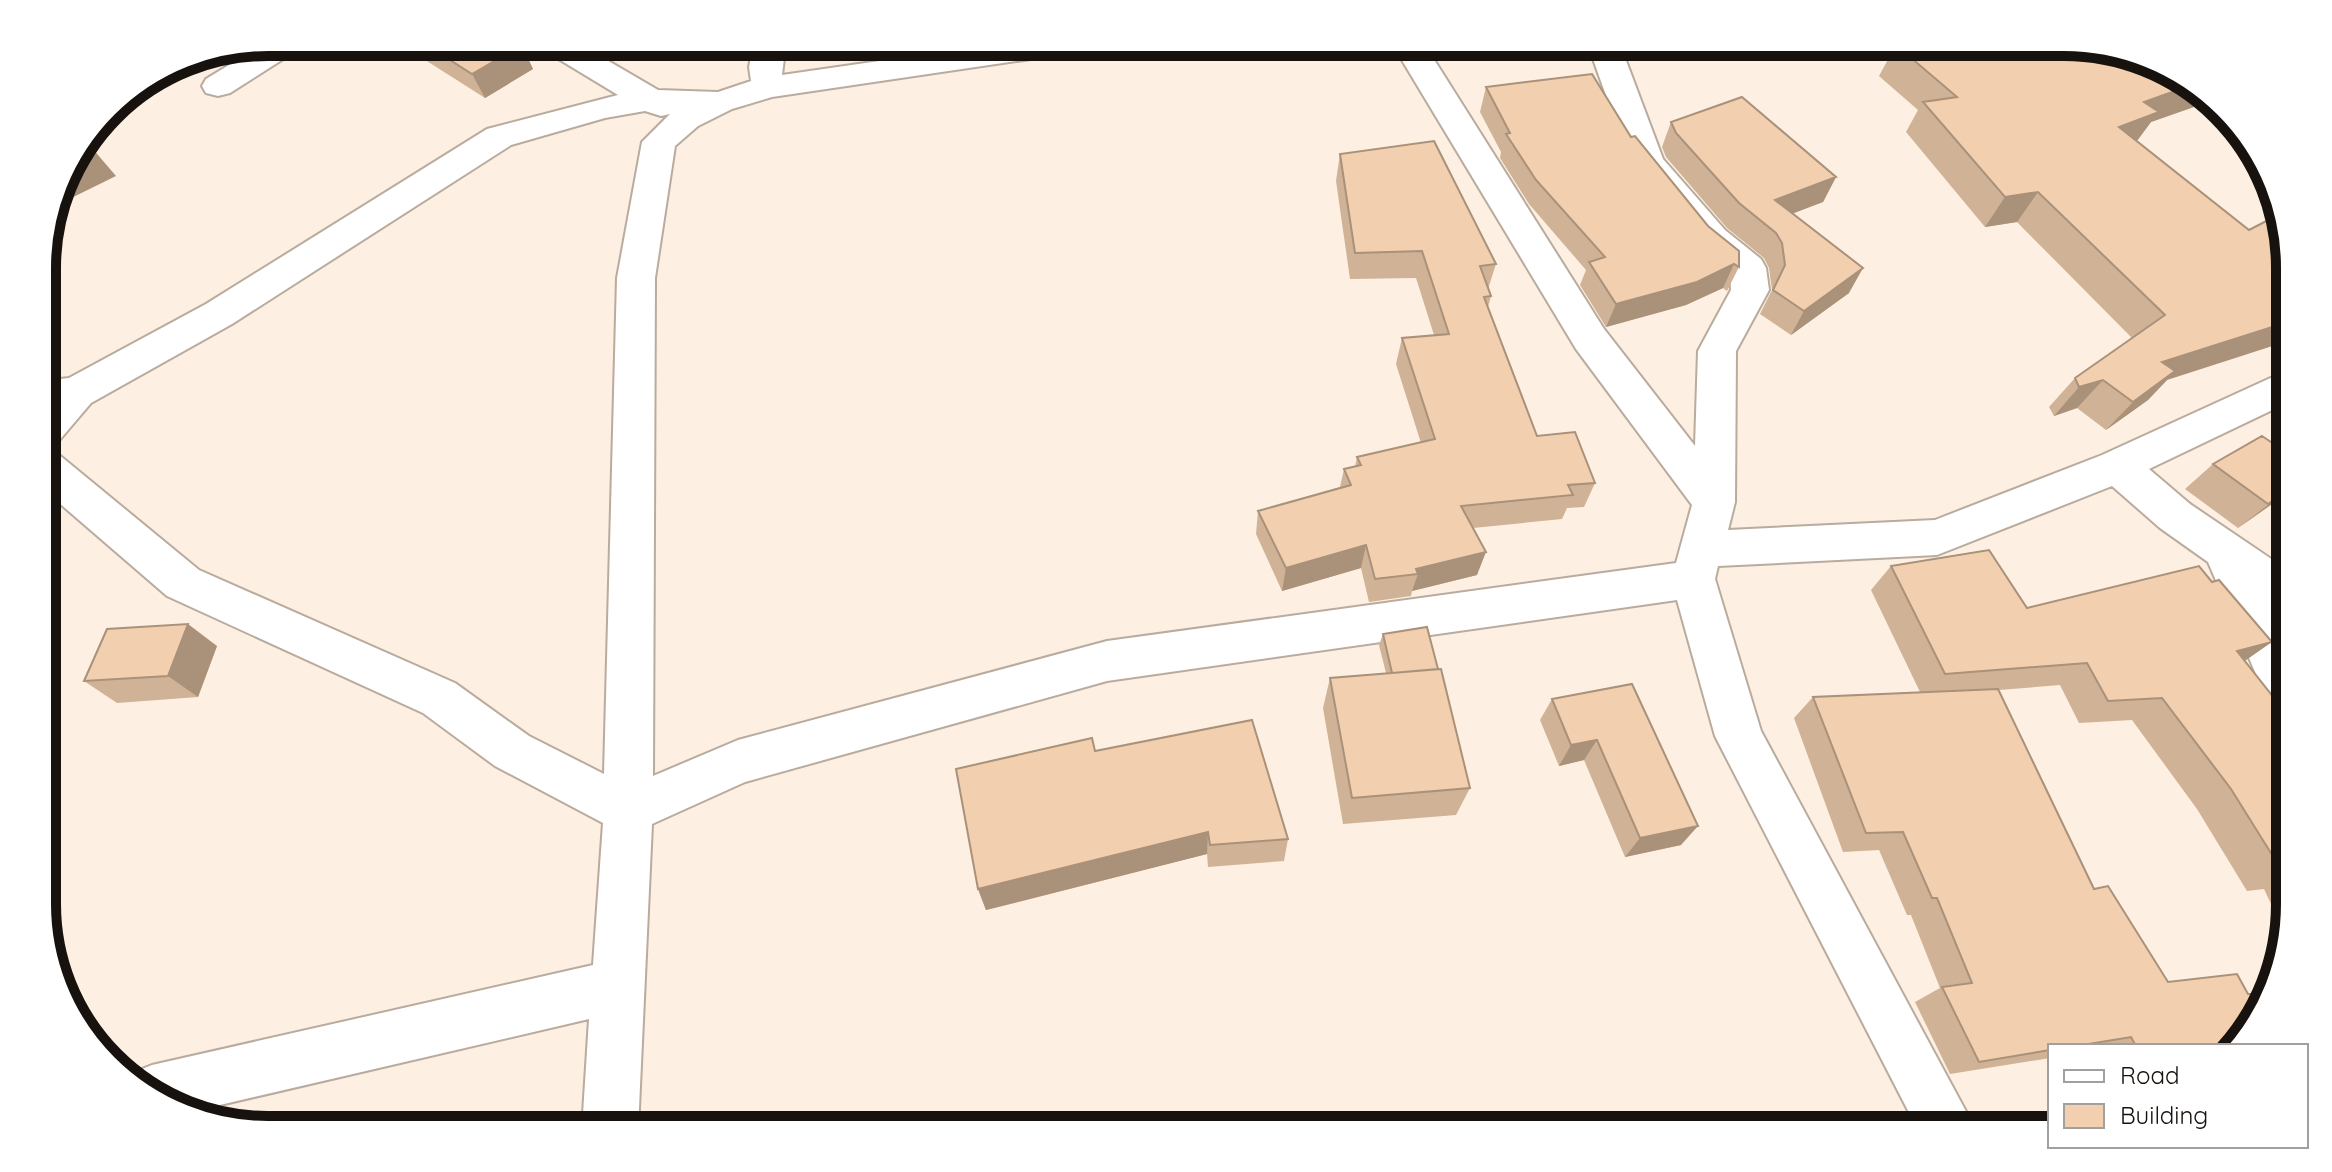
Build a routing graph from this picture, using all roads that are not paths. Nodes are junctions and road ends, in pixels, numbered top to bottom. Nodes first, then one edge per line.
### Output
1 (266, 56) edge
2 (576, 56) edge
3 (767, 56) edge
4 (982, 56) edge
5 (1416, 56) edge
6 (1608, 56) edge
7 (218, 86) dead end
8 (768, 87) junction
9 (647, 100) junction
10 (703, 110) junction
11 (2276, 391) edge
12 (60, 394) edge
13 (2117, 466) junction
14 (56, 476) edge
15 (1714, 502) junction
16 (2226, 554) junction
17 (1698, 564) junction
18 (2276, 587) edge
19 (2276, 669) edge
20 (628, 811) junction
21 (619, 986) junction
22 (166, 1090) edge
23 (611, 1116) edge
24 (1941, 1116) edge

1 - 7 street
2 - 9 street
3 - 8 street
4 - 8 street
5 - 15 street
6 - 15 street
8 - 10 street
9 - 10 street
9 - 12 street
10 - 20 street
11 - 13 street
13 - 16 street
13 - 17 street
14 - 20 street
15 - 17 street
16 - 18 street
16 - 19 street
17 - 20 street
17 - 24 street
20 - 21 street
21 - 22 street
21 - 23 street

